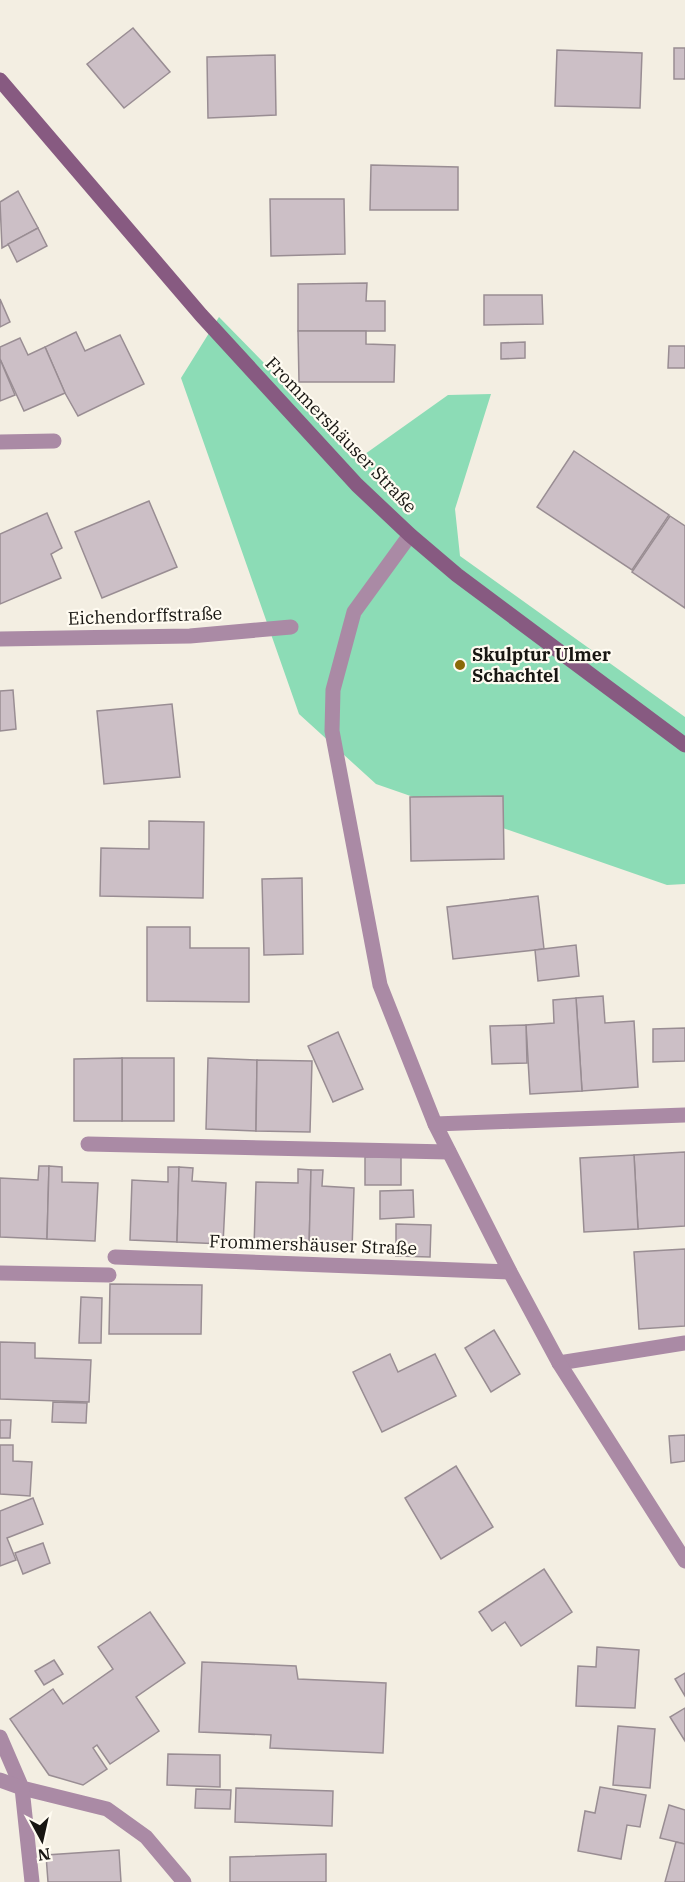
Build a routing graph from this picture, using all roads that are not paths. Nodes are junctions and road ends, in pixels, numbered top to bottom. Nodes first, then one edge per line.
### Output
1 (0, 80) edge
2 (54, 441) dead end
3 (0, 442) edge
4 (410, 535) junction
5 (291, 627) dead end
6 (0, 639) edge
7 (685, 746) edge
8 (685, 1115) edge
9 (435, 1124) junction
10 (88, 1144) dead end
11 (449, 1152) junction
12 (115, 1257) dead end
13 (510, 1272) junction
14 (0, 1273) edge
15 (109, 1275) dead end
16 (685, 1343) edge
17 (559, 1363) junction
18 (685, 1561) edge
19 (0, 1737) edge
20 (0, 1780) edge
21 (22, 1788) junction
22 (32, 1882) edge
23 (184, 1882) edge

1 - 4 main road, Frommershäuser Straße
2 - 3 street
4 - 7 main road
4 - 9 street, Frommershäuser Straße
5 - 6 street, Eichendorffstraße
8 - 9 street
9 - 11 street, Frommershäuser Straße
10 - 11 street
11 - 13 street, Frommershäuser Straße
12 - 13 street, Frommershäuser Straße
13 - 17 street, Frommershäuser Straße
14 - 15 street
16 - 17 street
17 - 18 street, Frommershäuser Straße
19 - 21 street
20 - 21 street
21 - 22 street
21 - 23 street

